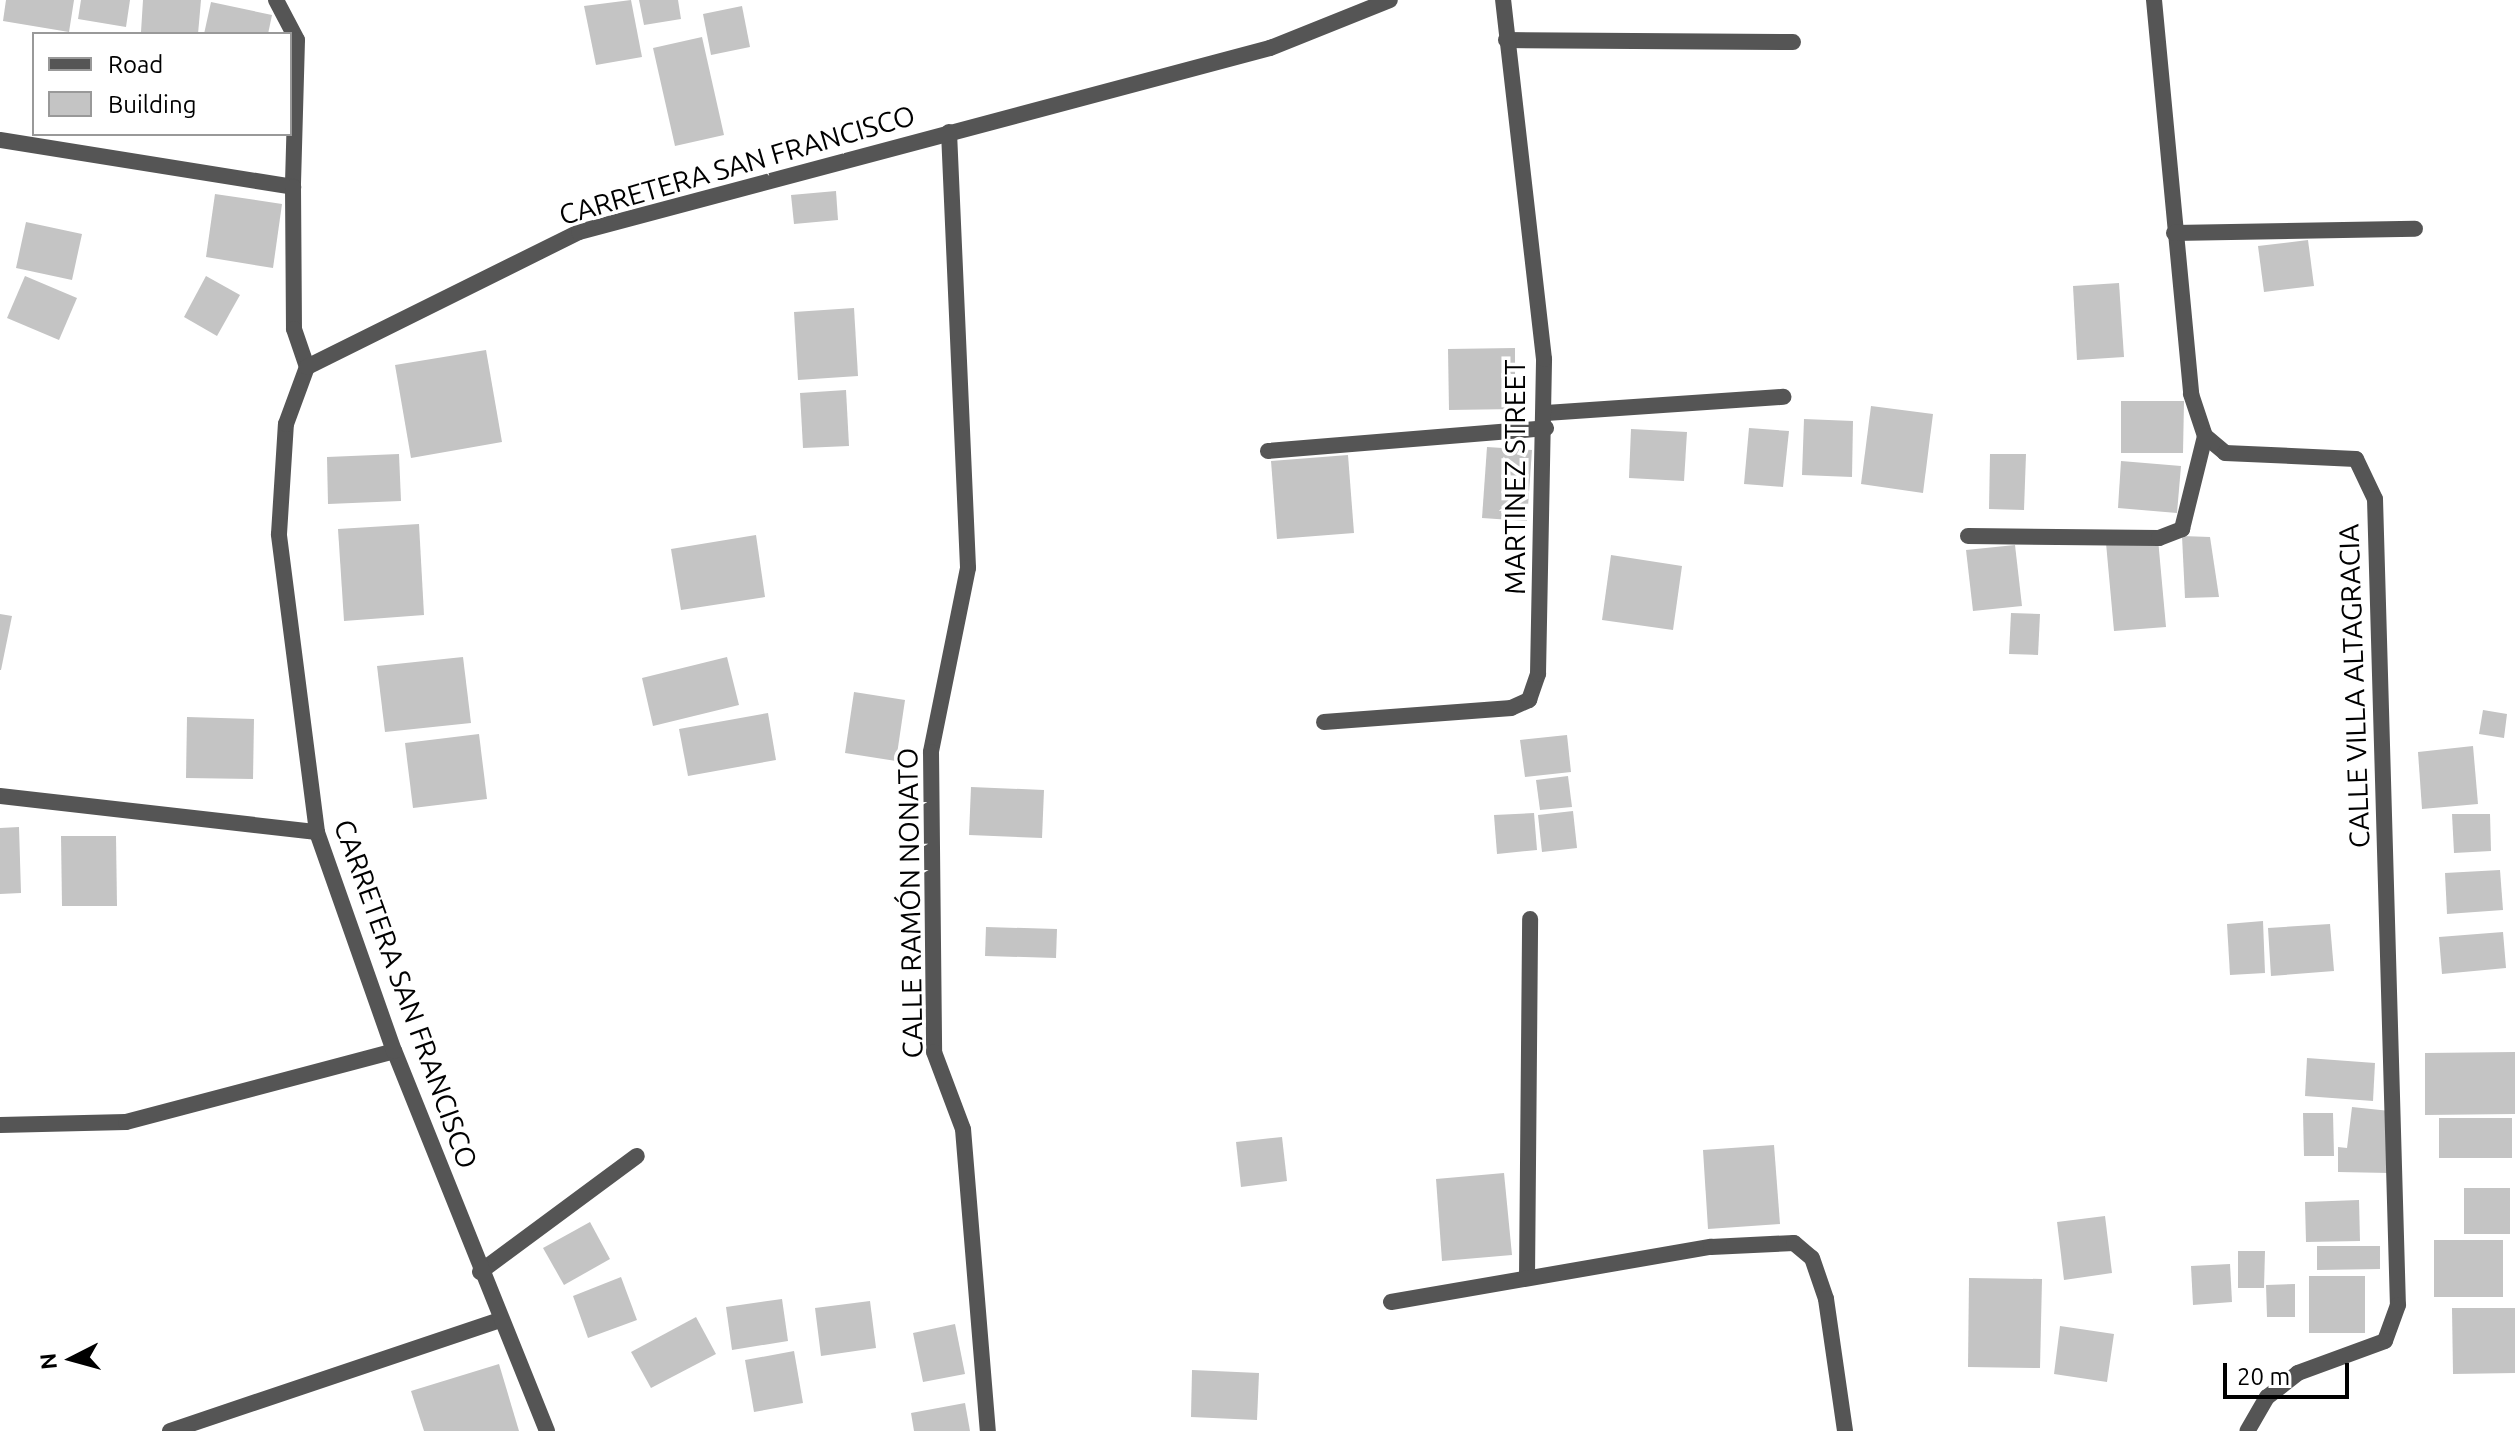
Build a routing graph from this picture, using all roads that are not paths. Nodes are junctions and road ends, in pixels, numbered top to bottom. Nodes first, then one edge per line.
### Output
1 (276, 0) edge
2 (1390, 0) edge
3 (1503, 0) edge
4 (2154, 0) edge
5 (1506, 40) junction
6 (1793, 42) dead end
7 (949, 132) junction
8 (0, 140) edge
9 (293, 187) junction
10 (2415, 229) dead end
11 (2174, 233) junction
12 (307, 367) junction
13 (1783, 397) dead end
14 (1546, 421) junction
15 (2205, 436) junction
16 (1268, 451) dead end
17 (1968, 536) dead end
18 (1324, 722) dead end
19 (0, 796) edge
20 (317, 832) junction
21 (1530, 919) dead end
22 (394, 1051) junction
23 (0, 1125) edge
24 (637, 1156) dead end
25 (480, 1272) junction
26 (1527, 1278) junction
27 (1391, 1302) dead end
28 (499, 1320) junction
29 (170, 1431) edge
30 (547, 1431) edge
31 (988, 1431) edge
32 (1845, 1431) edge
33 (2247, 1431) edge

1 - 9 street
2 - 7 street, CARRETERA SAN FRANCISCO
3 - 5 street, MARTINEZ STREET
4 - 11 street
5 - 6 street
5 - 14 street, MARTINEZ STREET
7 - 12 street, CARRETERA SAN FRANCISCO
7 - 31 street, CALLE RAMÓN NONATO
8 - 9 street
9 - 12 street
10 - 11 street
11 - 15 street
12 - 20 street, CARRETERA SAN FRANCISCO
13 - 14 street
14 - 16 street
14 - 18 street, MARTINEZ STREET
15 - 17 street
15 - 33 street, CALLE VILLA ALTAGRACIA
19 - 20 street
20 - 22 street, CARRETERA SAN FRANCISCO
21 - 26 street
22 - 23 street
22 - 25 street, CARRETERA SAN FRANCISCO
24 - 25 street
25 - 28 street, CARRETERA SAN FRANCISCO
26 - 27 street
26 - 32 street
28 - 29 street
28 - 30 street, CARRETERA SAN FRANCISCO

